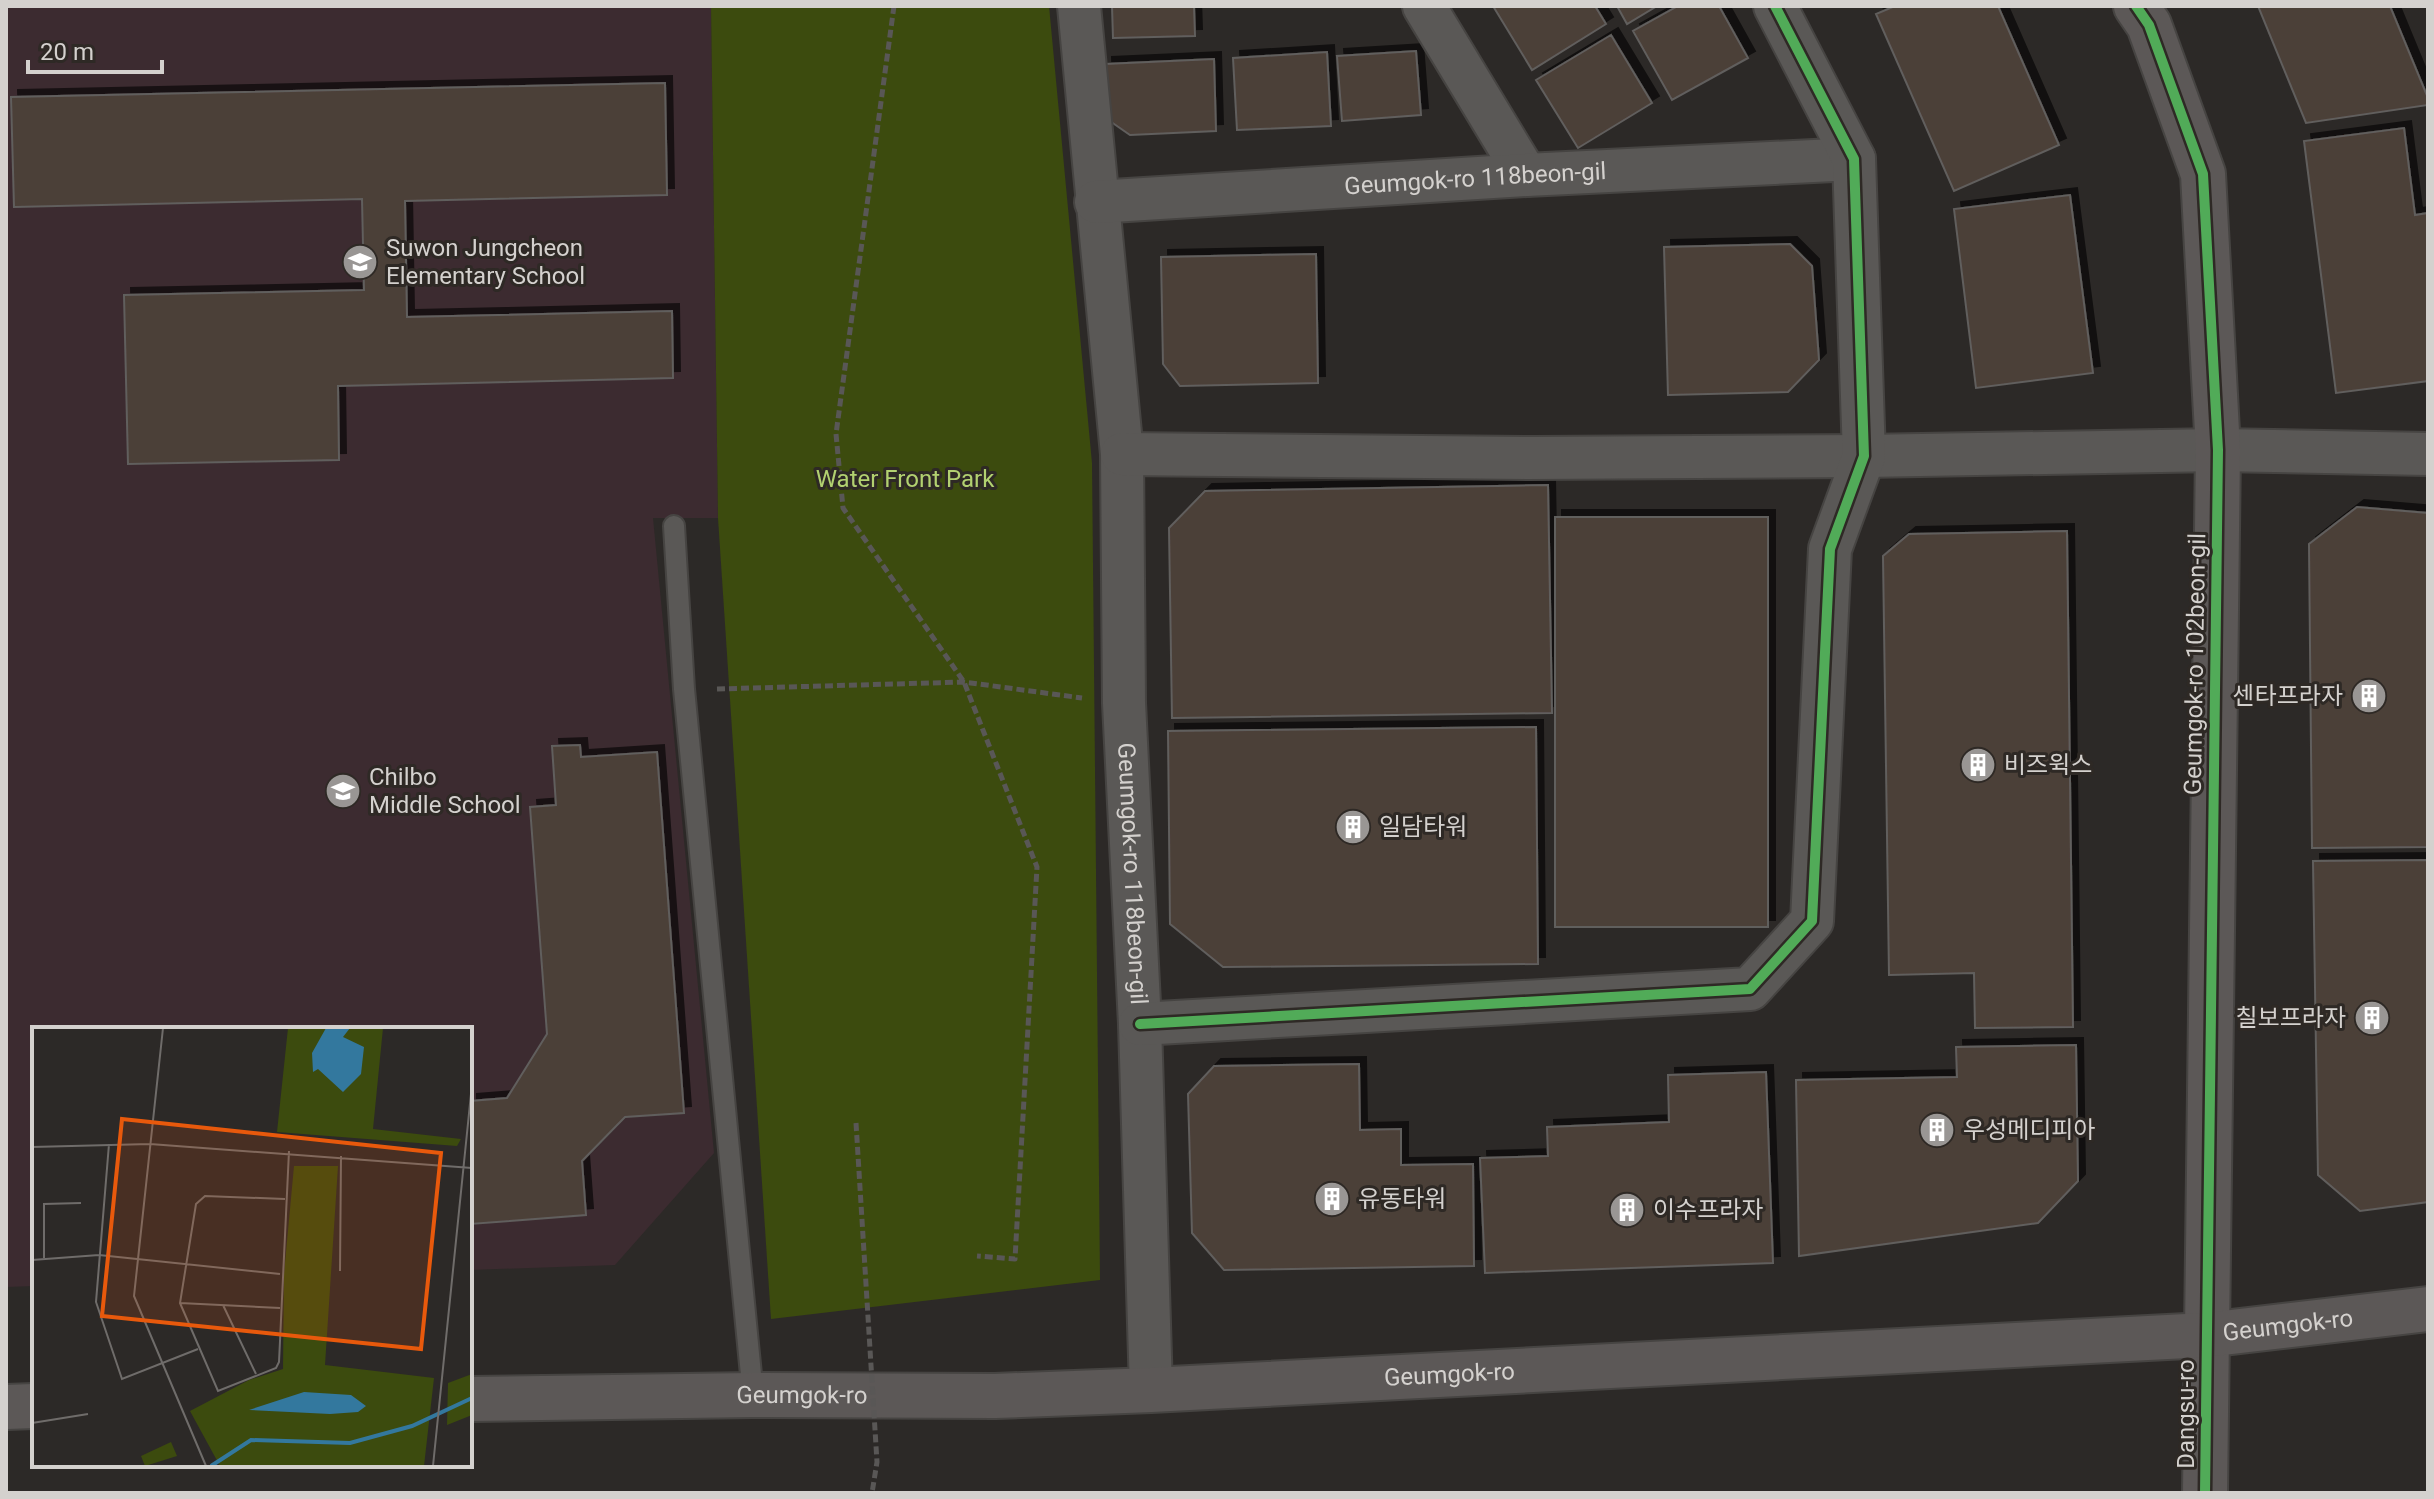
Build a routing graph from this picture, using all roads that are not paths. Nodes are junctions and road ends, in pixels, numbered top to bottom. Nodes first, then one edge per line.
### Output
1 (1079, 6) edge
2 (1424, 6) edge
3 (1775, 6) edge
4 (2136, 6) edge
5 (1854, 159) junction
6 (1526, 175) junction
7 (1096, 202) junction
8 (2218, 450) junction
9 (1122, 454) junction
10 (2428, 454) edge
11 (1864, 456) junction
12 (674, 526) dead end
13 (1140, 1024) junction
14 (2428, 1309) edge
15 (2206, 1335) junction
16 (1151, 1390) junction
17 (753, 1395) junction
18 (472, 1399) edge
19 (32, 1406) edge
20 (6, 1407) edge
21 (2205, 1493) edge

1 - 7 street, Geumgok-ro 118beon-gil
2 - 6 street
3 - 5 street
4 - 8 main road, Geumgok-ro 102beon-gil
5 - 6 street, Geumgok-ro 118beon-gil
5 - 11 street
6 - 7 street, Geumgok-ro 118beon-gil
7 - 9 street, Geumgok-ro 118beon-gil
8 - 10 street
8 - 11 street
8 - 15 main road, Geumgok-ro 102beon-gil
9 - 11 street
9 - 13 street, Geumgok-ro 118beon-gil
11 - 13 street
12 - 17 lane
13 - 16 street, Geumgok-ro 118beon-gil
14 - 15 main road, Geumgok-ro
15 - 16 main road, Geumgok-ro
15 - 21 main road, Dangsu-ro
16 - 17 main road, Geumgok-ro
17 - 18 main road, Geumgok-ro
19 - 20 main road

